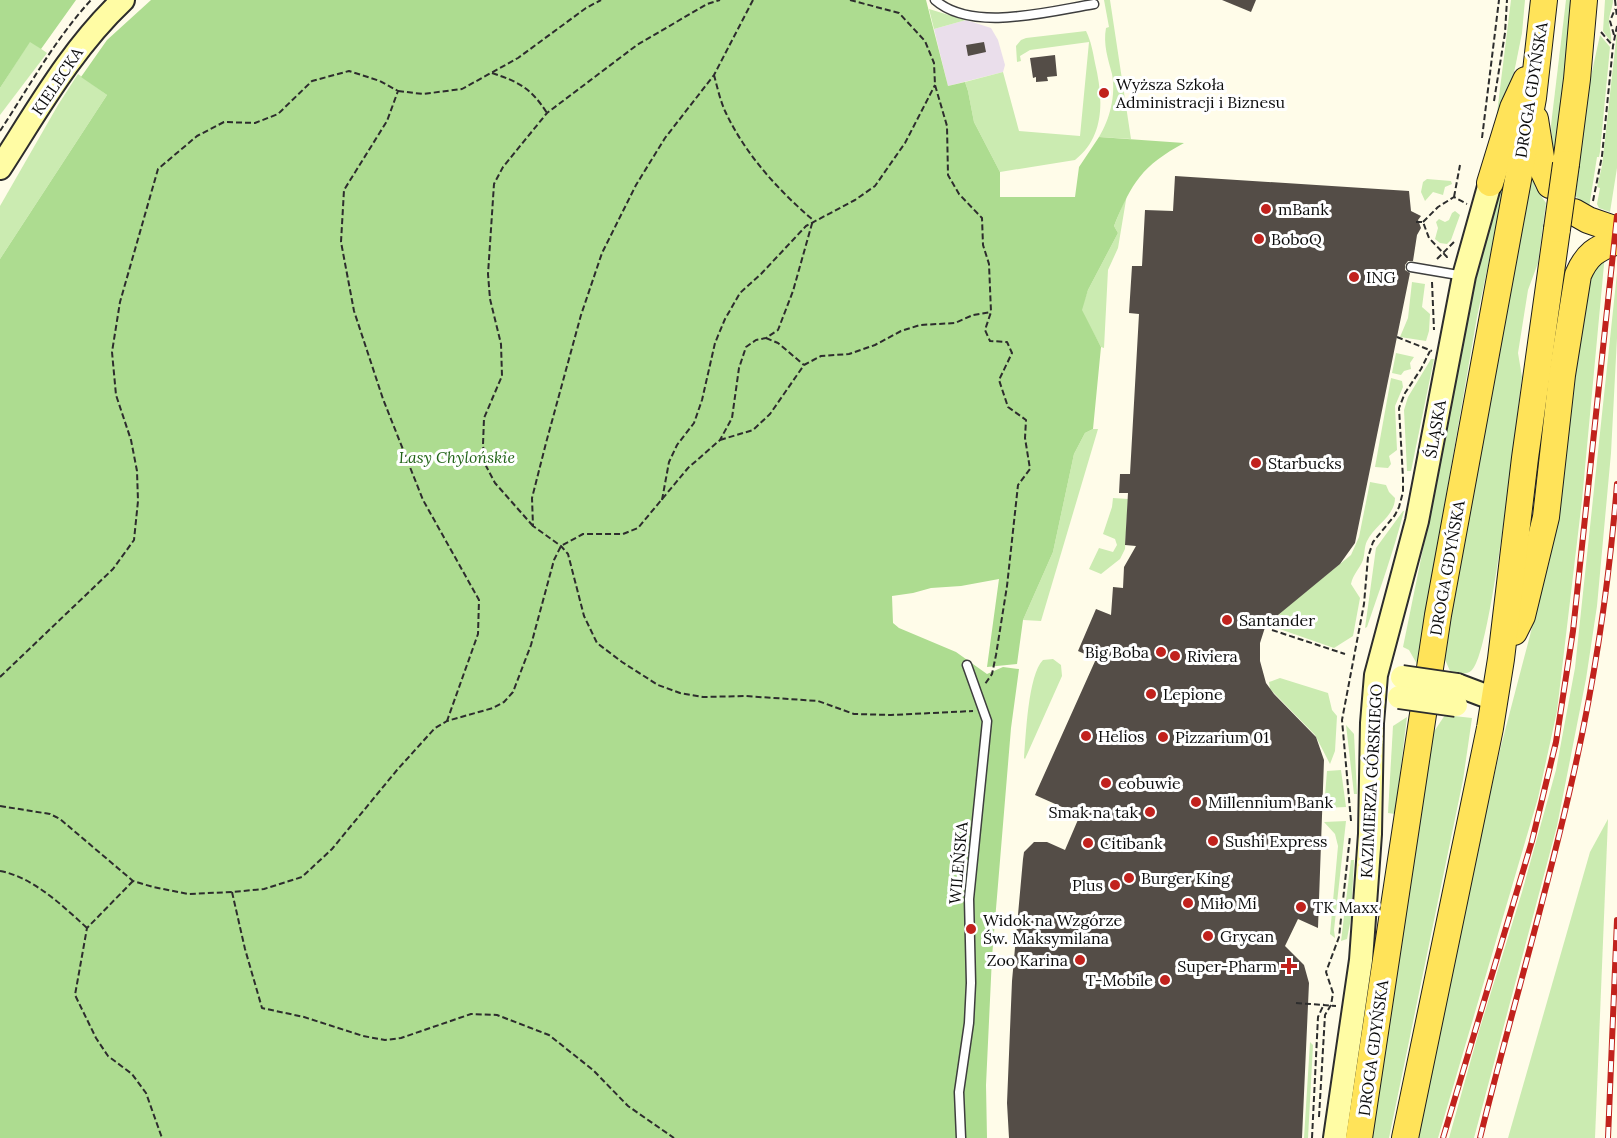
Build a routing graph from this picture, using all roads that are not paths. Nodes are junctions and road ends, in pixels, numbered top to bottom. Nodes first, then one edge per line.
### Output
1 (123, 0) edge
2 (935, 0) edge
3 (1544, 0) edge
4 (1584, 0) edge
5 (1094, 4) dead end
6 (1540, 50) junction
7 (1533, 98) junction
8 (0, 168) edge
9 (1550, 185) dead end
10 (1479, 190) joint
11 (1575, 217) junction
12 (1617, 230) edge
13 (1617, 241) edge
14 (1411, 267) dead end
15 (1464, 276) junction
16 (1501, 659) junction
17 (967, 665) dead end
18 (1375, 684) junction
19 (1494, 699) junction
20 (1327, 1131) edge
21 (961, 1138) edge
22 (1359, 1138) edge
23 (1405, 1138) edge

1 - 8 street, KIELECKA
2 - 5 lane
3 - 6 main road, DROGA GDYŃSKA
4 - 11 main road, bridge
6 - 7 main road, DROGA GDYŃSKA
6 - 10 main road
7 - 9 main road
7 - 22 main road, DROGA GDYŃSKA
10 - 15 street, ŚLĄSKA
11 - 12 main road
11 - 16 main road
13 - 16 main road
14 - 15 lane
15 - 18 street, ŚLĄSKA
16 - 19 main road
17 - 21 lane, WILEŃSKA
18 - 19 street, bridge
18 - 20 street, KAZIMIERZA GÓRSKIEGO
19 - 23 main road

